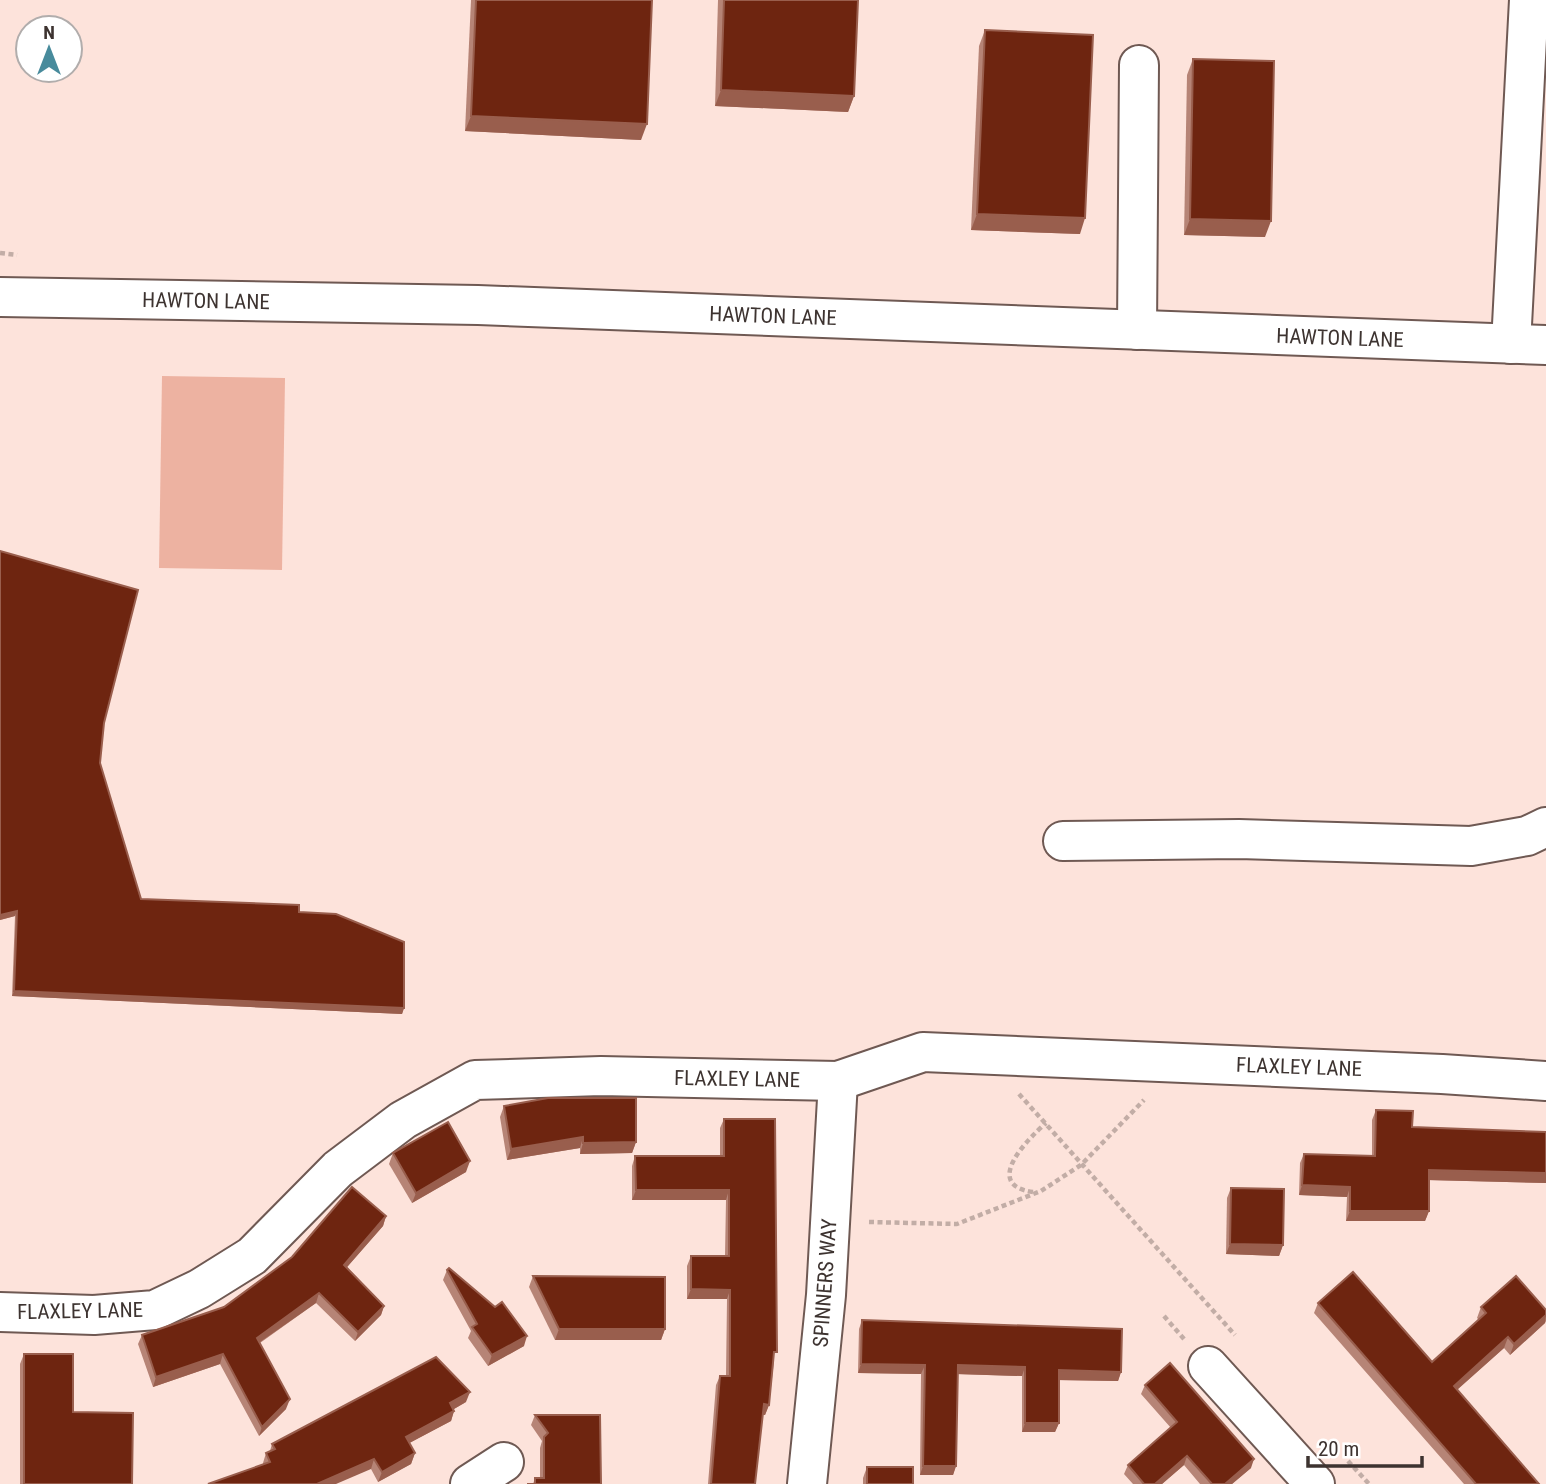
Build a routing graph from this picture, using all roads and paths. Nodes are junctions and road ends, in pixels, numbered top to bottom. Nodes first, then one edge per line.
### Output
1 (1529, 0) edge
2 (1139, 65) dead end
3 (1535, 85) edge
4 (0, 297) edge
5 (1137, 330) junction
6 (1529, 345) edge
7 (1546, 827) edge
8 (1062, 841) dead end
9 (981, 1055) junction
10 (1175, 1062) junction
11 (838, 1081) junction
12 (1546, 1081) edge
13 (1046, 1123) junction
14 (1081, 1165) junction
15 (1041, 1191) junction
16 (830, 1221) junction
17 (0, 1312) edge
18 (1243, 1344) dead end
19 (1208, 1366) dead end
20 (1342, 1454) dead end
21 (504, 1462) dead end
22 (470, 1484) edge
23 (807, 1484) edge
24 (1315, 1484) edge
25 (1369, 1484) edge

1 - 3 street
2 - 5 street
3 - 6 street
4 - 5 street, HAWTON LANE
5 - 6 street, HAWTON LANE
7 - 8 street
9 - 10 street, FLAXLEY LANE
9 - 11 street, FLAXLEY LANE
9 - 13 path
10 - 12 street, FLAXLEY LANE
10 - 14 path
11 - 16 street, SPINNERS WAY
11 - 17 street, FLAXLEY LANE
13 - 14 path
13 - 15 path
14 - 15 path
14 - 18 path
15 - 16 path
16 - 23 street, SPINNERS WAY
19 - 24 street
20 - 25 path
21 - 22 street

